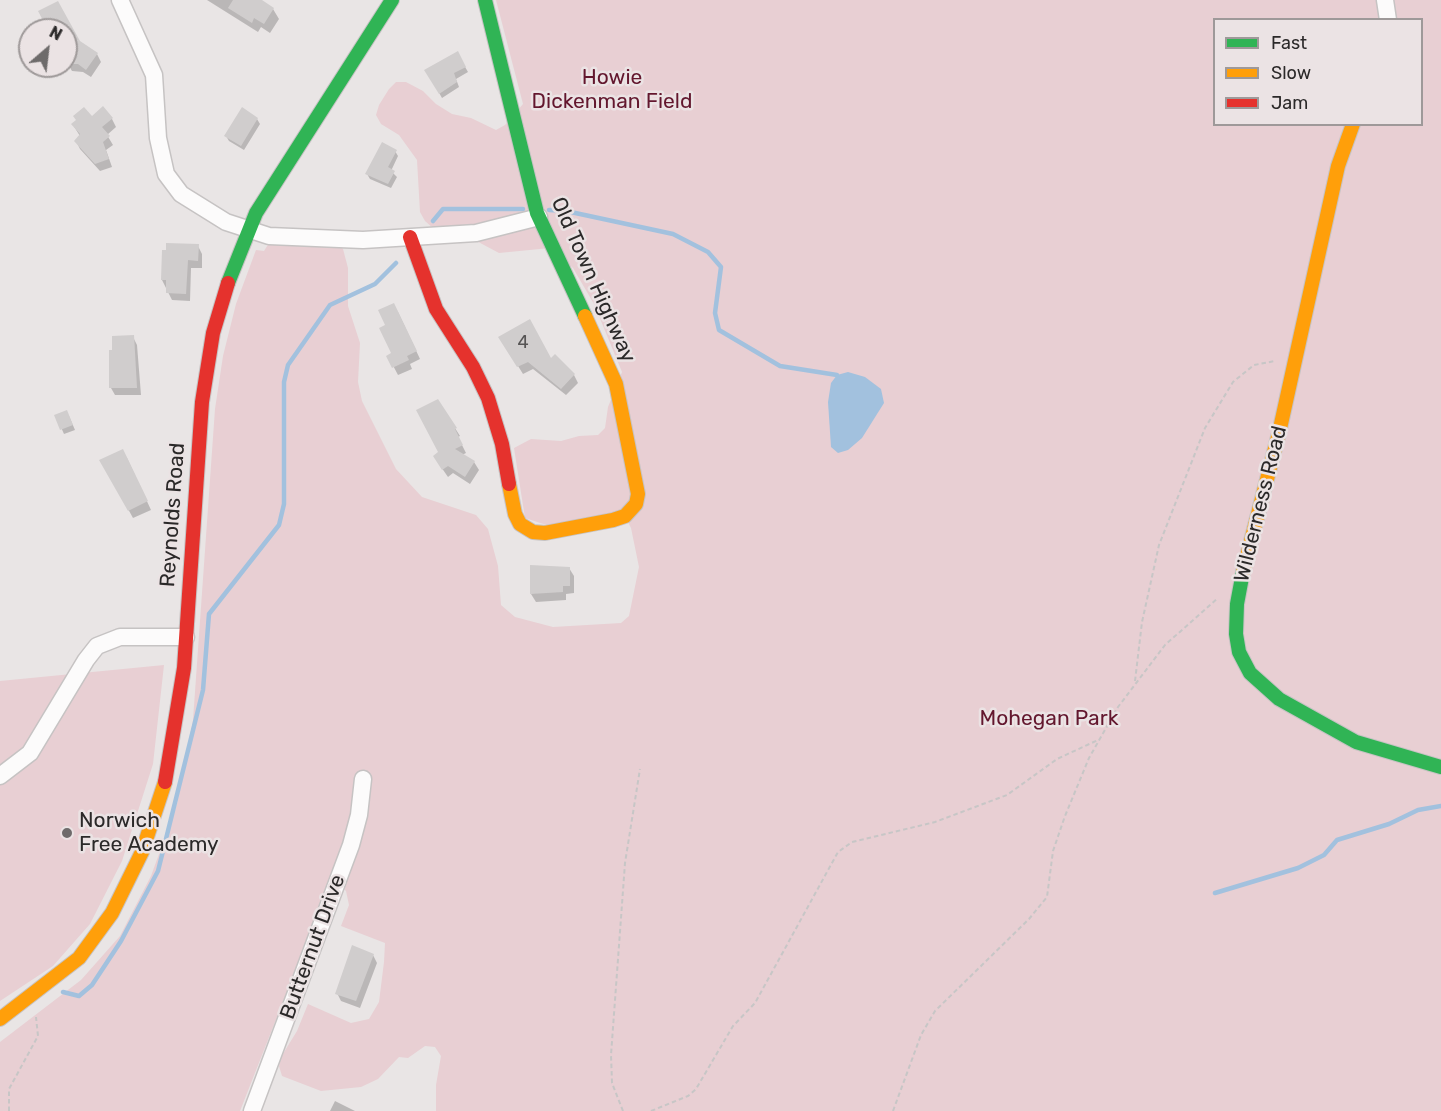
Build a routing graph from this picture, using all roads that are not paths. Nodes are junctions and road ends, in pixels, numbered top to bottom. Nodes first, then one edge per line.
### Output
1 (120, 0) edge
2 (392, 0) edge
3 (485, 0) edge
4 (1385, 0) edge
5 (1388, 18) edge
6 (1352, 126) edge
7 (539, 217) junction
8 (248, 231) junction
9 (410, 237) junction
10 (186, 637) junction
11 (1441, 767) edge
12 (0, 776) edge
13 (363, 779) dead end
14 (0, 1019) edge
15 (252, 1111) edge

1 - 8 street
2 - 8 street, Reynolds Road
3 - 7 street, Old Town Highway
4 - 5 street
6 - 11 street, Wilderness Road
7 - 9 street
7 - 9 street, Old Town Highway
8 - 9 street
8 - 10 street, Reynolds Road
10 - 12 street
10 - 14 street, Reynolds Road
13 - 15 street, Butternut Drive

